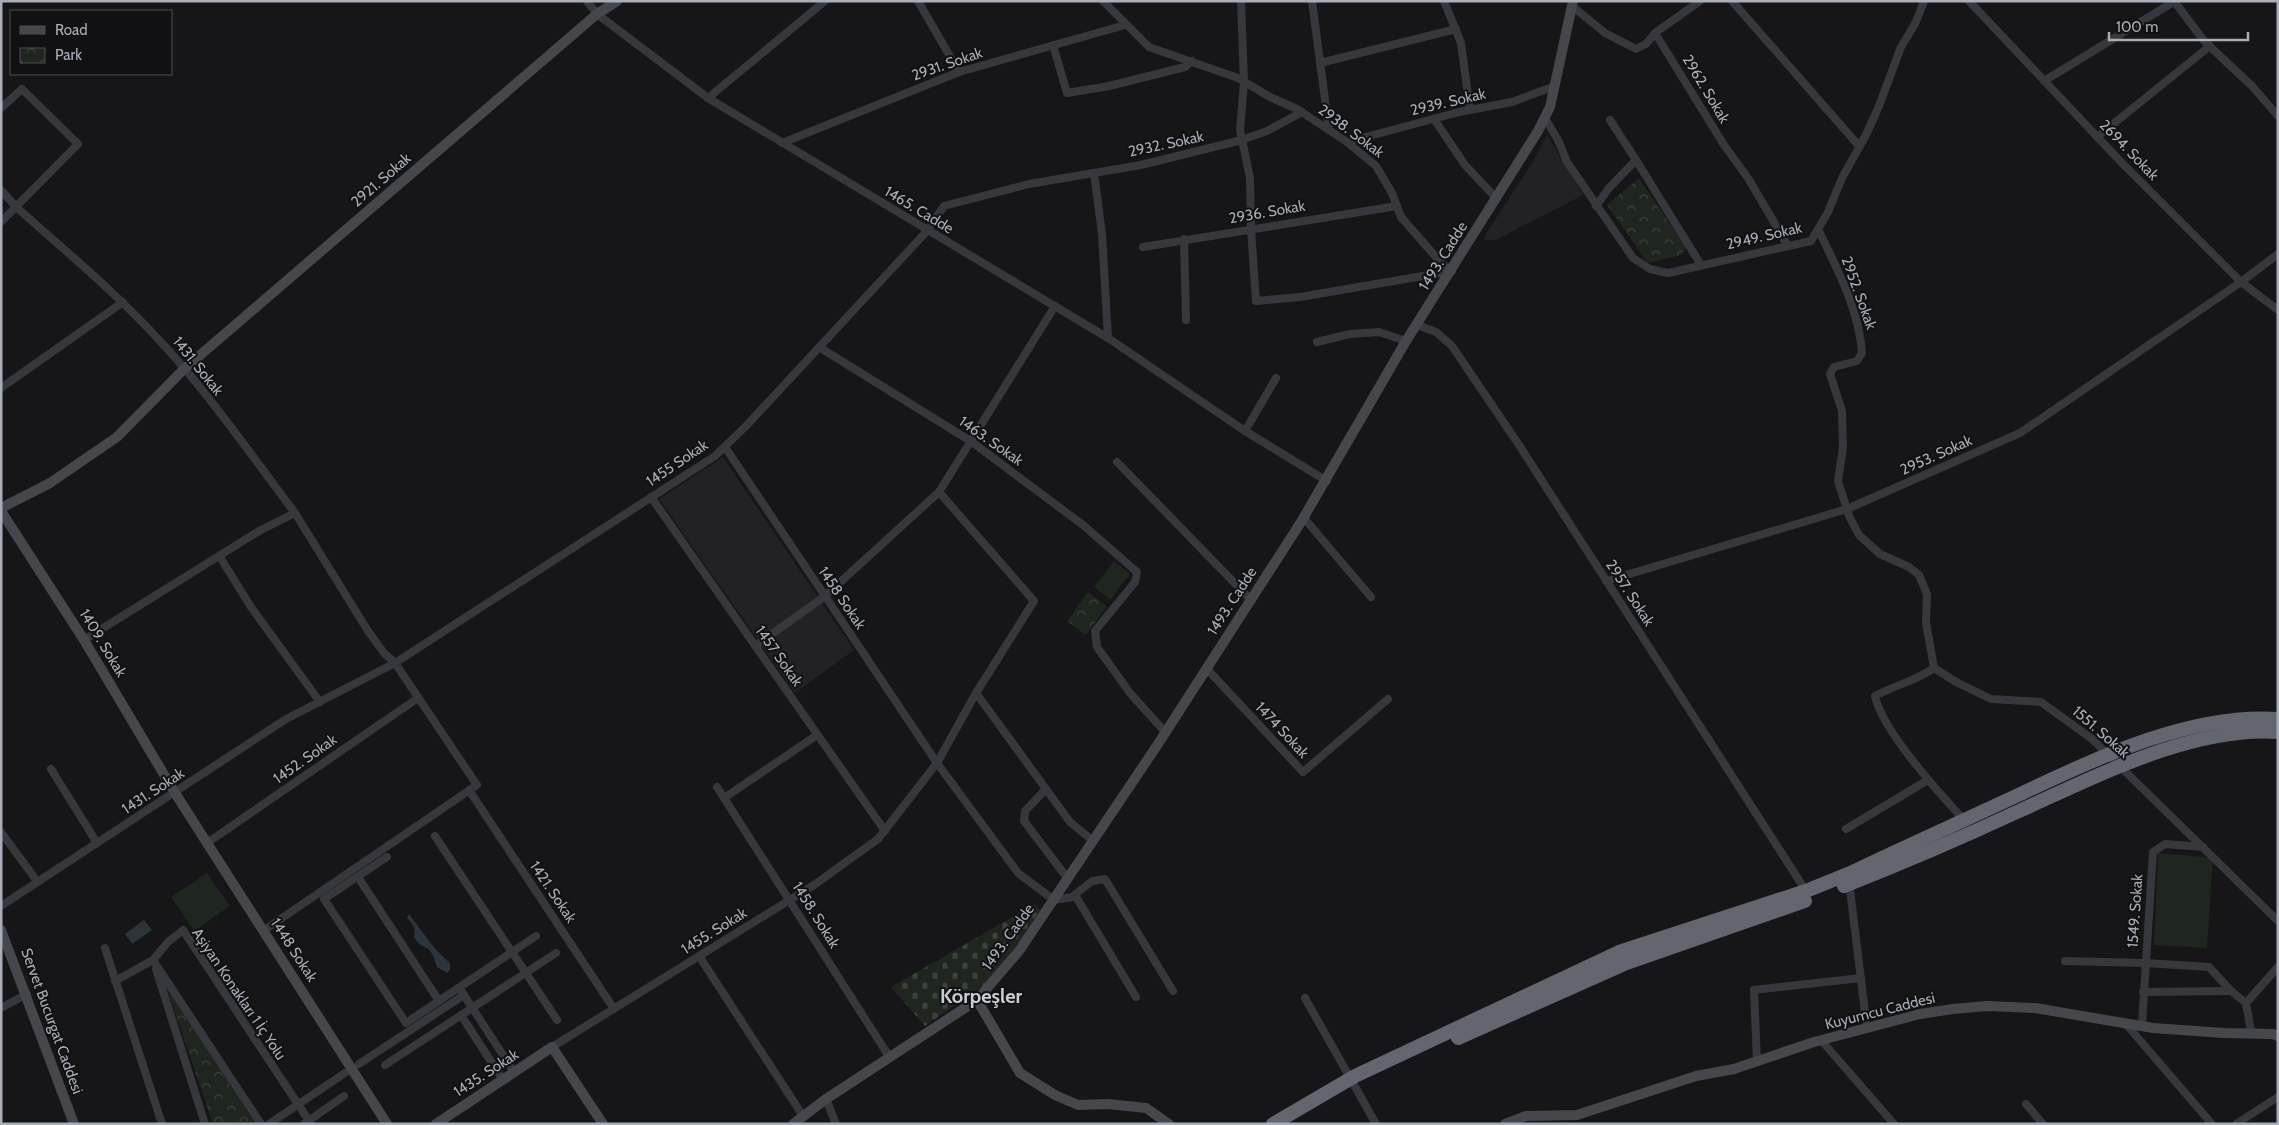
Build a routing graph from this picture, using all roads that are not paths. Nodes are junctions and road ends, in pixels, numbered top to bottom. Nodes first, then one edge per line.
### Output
1 (587, 1) edge
2 (617, 1) edge
3 (825, 1) edge
4 (918, 1) edge
5 (1103, 1) edge
6 (1241, 1) edge
7 (1312, 1) edge
8 (1444, 1) edge
9 (1700, 1) edge
10 (1732, 1) edge
11 (1924, 1) edge
12 (1969, 1) edge
13 (2174, 1) edge
14 (1573, 4) edge
15 (597, 14) junction
16 (1125, 25) junction
17 (1456, 30) junction
18 (1655, 33) junction
19 (1053, 45) junction
20 (2210, 46) junction
21 (1192, 61) junction
22 (1320, 63) junction
23 (959, 72) junction
24 (2044, 81) junction
25 (1244, 82) junction
26 (1554, 86) junction
27 (708, 98) junction
28 (1, 108) edge
29 (1470, 110) junction
30 (1302, 112) junction
31 (2278, 116) edge
32 (1545, 118) junction
33 (1434, 119) junction
34 (1610, 120) dead end
35 (1329, 130) junction
36 (2097, 136) junction
37 (1242, 140) junction
38 (1347, 142) junction
39 (782, 143) junction
40 (1860, 146) junction
41 (1636, 160) junction
42 (1094, 173) junction
43 (1, 190) edge
44 (1497, 199) junction
45 (1397, 206) junction
46 (1596, 206) junction
47 (16, 207) junction
48 (1, 222) edge
49 (1251, 229) junction
50 (1818, 229) junction
51 (927, 230) junction
52 (1184, 239) junction
53 (1788, 246) junction
54 (1143, 247) dead end
55 (2278, 254) edge
56 (1701, 265) junction
57 (1452, 271) junction
58 (2241, 282) junction
59 (123, 302) junction
60 (1054, 306) junction
61 (2278, 310) edge
62 (1186, 320) dead end
63 (1417, 325) junction
64 (1108, 338) junction
65 (1317, 342) dead end
66 (1406, 342) junction
67 (819, 347) junction
68 (184, 369) junction
69 (1276, 378) dead end
70 (1, 388) edge
71 (1245, 431) junction
72 (972, 442) junction
73 (725, 447) junction
74 (1117, 462) dead end
75 (1327, 481) junction
76 (939, 492) junction
77 (651, 498) junction
78 (1, 509) edge
79 (1847, 509) junction
80 (295, 513) junction
81 (1304, 518) junction
82 (220, 557) junction
83 (1606, 581) junction
84 (824, 596) junction
85 (1371, 597) dead end
86 (1251, 600) junction
87 (84, 640) junction
88 (755, 646) junction
89 (395, 663) junction
90 (1934, 668) junction
91 (1206, 669) junction
92 (976, 692) junction
93 (418, 698) junction
94 (1388, 699) dead end
95 (320, 702) junction
96 (2278, 719) edge
97 (2278, 732) edge
98 (1166, 733) junction
99 (817, 735) junction
100 (2106, 754) junction
101 (937, 763) junction
102 (2118, 766) junction
103 (51, 769) dead end
104 (1928, 780) junction
105 (717, 787) dead end
106 (1046, 789) junction
107 (469, 790) junction
108 (175, 793) junction
109 (724, 798) junction
110 (1964, 820) junction
111 (1846, 829) dead end
112 (885, 831) junction
113 (1, 832) edge
114 (435, 836) dead end
115 (1093, 841) junction
116 (97, 843) junction
117 (207, 843) junction
118 (2203, 847) junction
119 (387, 857) dead end
120 (358, 877) junction
121 (1068, 879) junction
122 (1849, 879) junction
123 (37, 881) junction
124 (1806, 891) junction
125 (1075, 894) junction
126 (790, 900) junction
127 (1054, 900) junction
128 (1, 906) edge
129 (2278, 921) edge
130 (1, 930) edge
131 (263, 931) junction
132 (536, 936) dead end
133 (104, 948) dead end
134 (511, 952) junction
135 (556, 953) dead end
136 (699, 956) junction
137 (154, 960) junction
138 (2064, 961) dead end
139 (2146, 963) junction
140 (2278, 966) edge
141 (526, 973) junction
142 (1861, 978) junction
143 (115, 980) junction
144 (459, 988) junction
145 (1174, 991) dead end
146 (2230, 991) junction
147 (2143, 992) junction
148 (26, 994) junction
149 (464, 995) junction
150 (1136, 997) dead end
151 (1305, 998) dead end
152 (977, 1000) junction
153 (439, 1001) junction
154 (2246, 1003) junction
155 (1, 1008) edge
156 (473, 1008) junction
157 (614, 1008) junction
158 (461, 1015) junction
159 (556, 1020) dead end
160 (2125, 1022) junction
161 (2142, 1025) junction
162 (1868, 1029) junction
163 (2251, 1032) junction
164 (2275, 1035) edge
165 (1821, 1040) junction
166 (552, 1047) junction
167 (890, 1058) junction
168 (1757, 1062) junction
169 (359, 1064) dead end
170 (385, 1065) dead end
171 (514, 1072) junction
172 (342, 1075) dead end
173 (503, 1080) junction
174 (1352, 1081) junction
175 (344, 1096) dead end
176 (2278, 1097) edge
177 (826, 1099) junction
178 (297, 1104) junction
179 (2026, 1104) dead end
180 (804, 1116) junction
181 (308, 1123) edge
182 (74, 1124) edge
183 (162, 1124) edge
184 (205, 1124) edge
185 (261, 1124) edge
186 (269, 1124) edge
187 (387, 1124) edge
188 (436, 1124) edge
189 (603, 1124) edge
190 (793, 1124) edge
191 (836, 1124) edge
192 (1168, 1124) edge
193 (1273, 1124) edge
194 (1288, 1124) edge
195 (1376, 1124) edge
196 (1505, 1124) edge
197 (1894, 1124) edge
198 (2043, 1124) edge
199 (2212, 1124) edge
200 (2236, 1124) edge

1 - 15 street, 1465. Cadde
2 - 15 street, 2921. Sokak
3 - 27 street
4 - 23 street
5 - 16 street, 2938. Sokak
6 - 25 street
7 - 22 street
8 - 17 street
9 - 18 street
10 - 40 street
11 - 40 street, 2949. Sokak
12 - 24 street, 2694. Sokak
13 - 20 street
13 - 24 street
14 - 18 street
14 - 26 street, 1493. Cadde
15 - 27 street, 1465. Cadde
15 - 68 street, 2921. Sokak
16 - 19 street, 2931. Sokak
16 - 21 street, 2938. Sokak
17 - 22 street
17 - 29 street
18 - 53 street, 2962. Sokak
19 - 21 street
19 - 23 street, 2931. Sokak
20 - 31 street
20 - 36 street
21 - 25 street, 2938. Sokak
22 - 35 street
23 - 39 street, 2931. Sokak
24 - 36 street, 2694. Sokak
25 - 30 street, 2938. Sokak
25 - 37 street
26 - 29 street, 2939. Sokak
26 - 32 street, 1493. Cadde
27 - 39 street, 1465. Cadde
28 - 47 street
29 - 33 street, 2939. Sokak
30 - 35 street, 2938. Sokak
30 - 37 street, 2932. Sokak
32 - 44 street, 1493. Cadde
32 - 46 street, 2949. Sokak
33 - 38 street, 2939. Sokak
33 - 44 street
34 - 41 street
35 - 38 street, 2938. Sokak
36 - 58 street, 2694. Sokak
37 - 42 street, 2932. Sokak
37 - 49 street
38 - 45 street, 2938. Sokak
39 - 51 street, 1465. Cadde
40 - 50 street, 2949. Sokak
41 - 46 street
41 - 56 street
42 - 51 street, 2932. Sokak
42 - 64 street
43 - 47 street, 1431. Sokak
44 - 57 street, 1493. Cadde
45 - 49 street, 2936. Sokak
45 - 57 street, 2938. Sokak
46 - 56 street, 2949. Sokak
47 - 48 street
47 - 59 street, 1431. Sokak
49 - 52 street, 2936. Sokak
49 - 57 street
50 - 53 street, 2949. Sokak
50 - 79 street, 2952. Sokak
51 - 60 street, 1465. Cadde
51 - 67 street, 1455 Sokak
52 - 54 street, 2936. Sokak
52 - 62 street
53 - 56 street, 2949. Sokak
55 - 58 street, 2953. Sokak
57 - 63 street, 1493. Cadde
58 - 61 street, 2694. Sokak
58 - 79 street, 2953. Sokak
59 - 68 street, 1431. Sokak
59 - 70 street
60 - 64 street, 1465. Cadde
60 - 72 street
63 - 66 street, 1493. Cadde
63 - 83 street, 2957. Sokak
64 - 71 street, 1465. Cadde
65 - 66 street
66 - 75 street, 1493. Cadde
67 - 72 street, 1463. Sokak
67 - 73 street, 1455 Sokak
68 - 78 street, 2921. Sokak
68 - 80 street, 1431. Sokak
69 - 71 street
71 - 75 street, 1465. Cadde
72 - 76 street
72 - 98 street, 1463. Sokak
73 - 77 street, 1455 Sokak
73 - 84 street, 1458 Sokak
74 - 86 street
75 - 81 street, 1493. Cadde
76 - 84 street
76 - 92 street, 1455. Sokak
77 - 88 street, 1457 Sokak
77 - 89 street, 1455 Sokak
78 - 87 street, 1409. Sokak
79 - 83 street, 2953. Sokak
79 - 90 street, 2952. Sokak
80 - 82 street
80 - 89 street, 1431. Sokak
81 - 85 street
81 - 86 street, 1493. Cadde
82 - 87 street
82 - 95 street
83 - 124 street, 2957. Sokak
84 - 88 street
84 - 101 street, 1458 Sokak
86 - 91 street, 1493. Cadde
87 - 108 street, 1409. Sokak
88 - 99 street, 1457 Sokak
89 - 93 street
89 - 95 street, 1455 Sokak
90 - 100 street, 1551. Sokak
90 - 104 street
91 - 94 street, 1474 Sokak
91 - 98 street, 1493. Cadde
92 - 101 street, 1455. Sokak
92 - 106 street
93 - 107 street
93 - 117 street, 1452. Sokak
95 - 108 street, 1431. Sokak
96 - 100 highway
97 - 102 highway
98 - 115 street, 1493. Cadde
99 - 109 street
99 - 112 street, 1457 Sokak
100 - 102 street, 1551. Sokak
100 - 110 highway
101 - 112 street, 1455. Sokak
101 - 127 street, 1458 Sokak
102 - 118 street, 1551. Sokak
102 - 122 highway
103 - 116 street
104 - 110 street
104 - 111 street
105 - 109 street, 1458. Sokak
106 - 115 street
106 - 121 street
107 - 131 street
107 - 157 street, 1421. Sokak
108 - 116 street, 1431. Sokak
108 - 117 street, 1448 Sokak
109 - 126 street, 1458. Sokak
110 - 122 highway
112 - 126 street, 1455. Sokak
113 - 123 street
114 - 134 street
115 - 121 street, 1493. Cadde
116 - 123 street, 1431. Sokak
117 - 131 street, 1448 Sokak
118 - 129 street, 1551. Sokak
118 - 139 street, 1549. Sokak
119 - 120 street
120 - 153 street
120 - 153 street
121 - 127 street, 1493. Cadde
122 - 124 highway
122 - 142 street
122 - 174 highway
123 - 128 street, 1431. Sokak
124 - 174 highway
125 - 127 street
125 - 145 street
125 - 150 street
126 - 136 street, 1455. Sokak
126 - 167 street, 1458. Sokak
127 - 152 street, 1493. Cadde
130 - 148 street, Servet Bucurgat Caddesi
131 - 187 street, 1448 Sokak
132 - 134 street
133 - 143 street
134 - 141 street
134 - 144 street
135 - 141 street
136 - 157 street, 1455. Sokak
136 - 180 street
137 - 143 street, Aşiyan Konakları 1 İç Yolu
137 - 178 street, Aşiyan Konakları 1 İç Yolu
137 - 184 street
137 - 185 street
138 - 139 street
139 - 146 street
139 - 147 street, 1549. Sokak
140 - 154 street
141 - 156 street
141 - 159 street
142 - 162 street
142 - 168 street
143 - 183 street
144 - 149 street
144 - 153 street
146 - 147 street
146 - 154 street
147 - 161 street, 1549. Sokak
148 - 155 street
148 - 182 street, Servet Bucurgat Caddesi
149 - 156 street
149 - 169 street
151 - 174 street
152 - 167 street, 1493. Cadde
152 - 192 street
154 - 163 street
156 - 158 street
156 - 171 street
157 - 166 street, 1455. Sokak
158 - 170 street
158 - 173 street
160 - 161 street, Kuyumcu Caddesi
160 - 162 street, Kuyumcu Caddesi
160 - 199 street
161 - 163 street, Kuyumcu Caddesi
162 - 165 street, Kuyumcu Caddesi
163 - 164 street, Kuyumcu Caddesi
165 - 168 street, Kuyumcu Caddesi
165 - 197 street
166 - 171 street, 1435. Sokak
166 - 189 street
167 - 177 street, 1493. Cadde
168 - 196 street, Kuyumcu Caddesi
171 - 173 street, 1435. Sokak
172 - 178 street
173 - 188 street, 1435. Sokak
174 - 193 highway
174 - 194 highway
174 - 195 street
175 - 181 street, Aşiyan Konakları 1 İç Yolu
176 - 200 street
177 - 180 street, 1493. Cadde
177 - 191 street
178 - 181 street, Aşiyan Konakları 1 İç Yolu
178 - 186 street
179 - 198 street
180 - 190 street, 1493. Cadde

